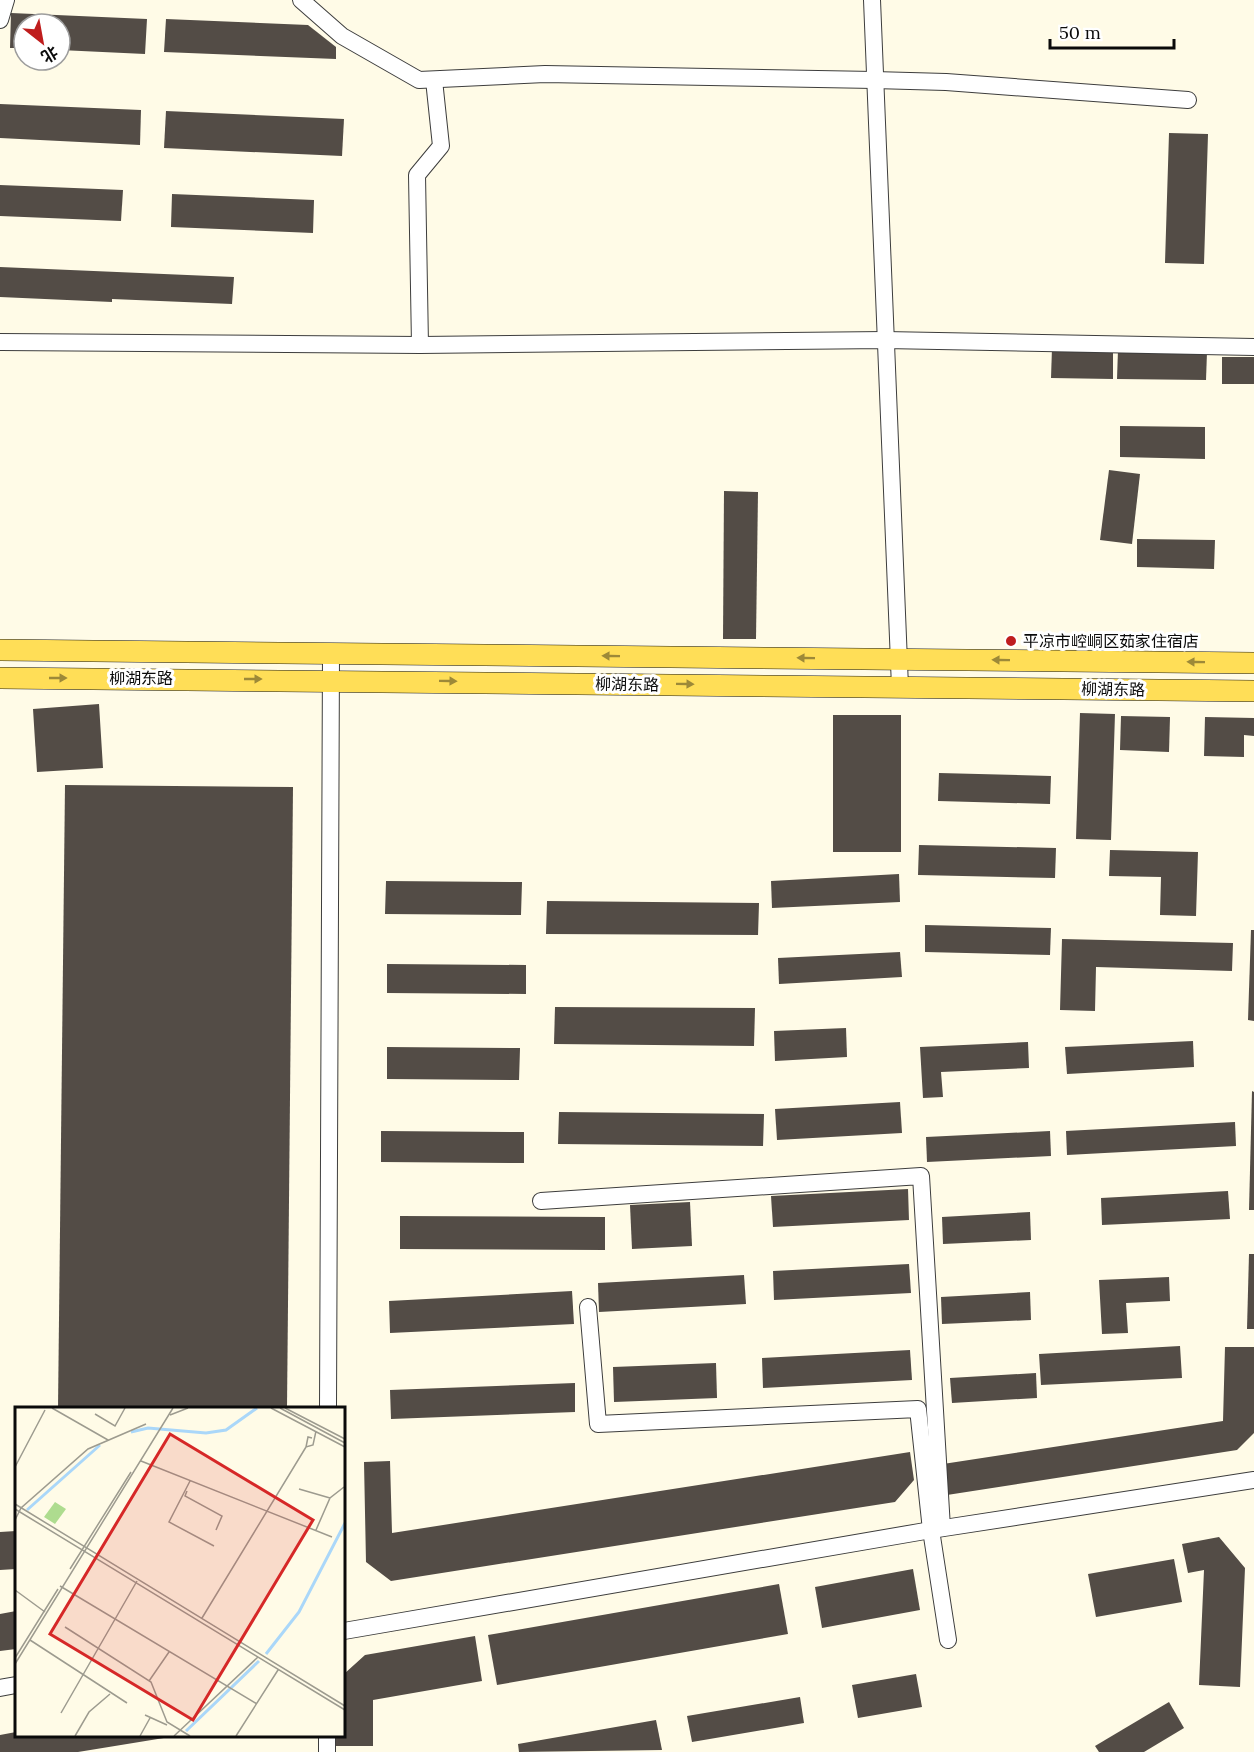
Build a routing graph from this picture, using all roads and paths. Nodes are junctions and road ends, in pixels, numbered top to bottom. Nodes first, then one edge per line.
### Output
1 (6, 0) edge
2 (301, 0) edge
3 (872, 0) edge
4 (0, 20) edge
5 (434, 80) junction
6 (874, 80) junction
7 (1188, 100) dead end
8 (885, 340) junction
9 (0, 342) edge
10 (420, 345) junction
11 (1254, 347) edge
12 (0, 650) edge
13 (331, 654) junction
14 (901, 659) junction
15 (1254, 663) edge
16 (0, 678) edge
17 (332, 680) junction
18 (900, 687) junction
19 (1254, 691) edge
20 (541, 1201) dead end
21 (588, 1307) dead end
22 (328, 1407) edge
23 (1254, 1480) edge
24 (937, 1529) junction
25 (345, 1631) edge
26 (948, 1640) dead end
27 (15, 1685) edge
28 (0, 1688) edge

1 - 4 street
2 - 5 street
3 - 6 street
5 - 6 street
5 - 10 street
6 - 7 street
6 - 8 street
8 - 10 street
8 - 11 street
8 - 14 street
9 - 10 street
12 - 13 main road, 柳湖东路
14 -> 13 main road, 柳湖东路
13 - 17 street
15 -> 14 main road, 柳湖东路
14 - 18 street
16 -> 17 main road, 柳湖东路
17 -> 18 main road, 柳湖东路
17 - 22 street
18 - 19 main road, 柳湖东路
20 - 24 street
21 - 24 street
23 - 24 street
24 - 25 street
24 - 26 street
27 - 28 street

